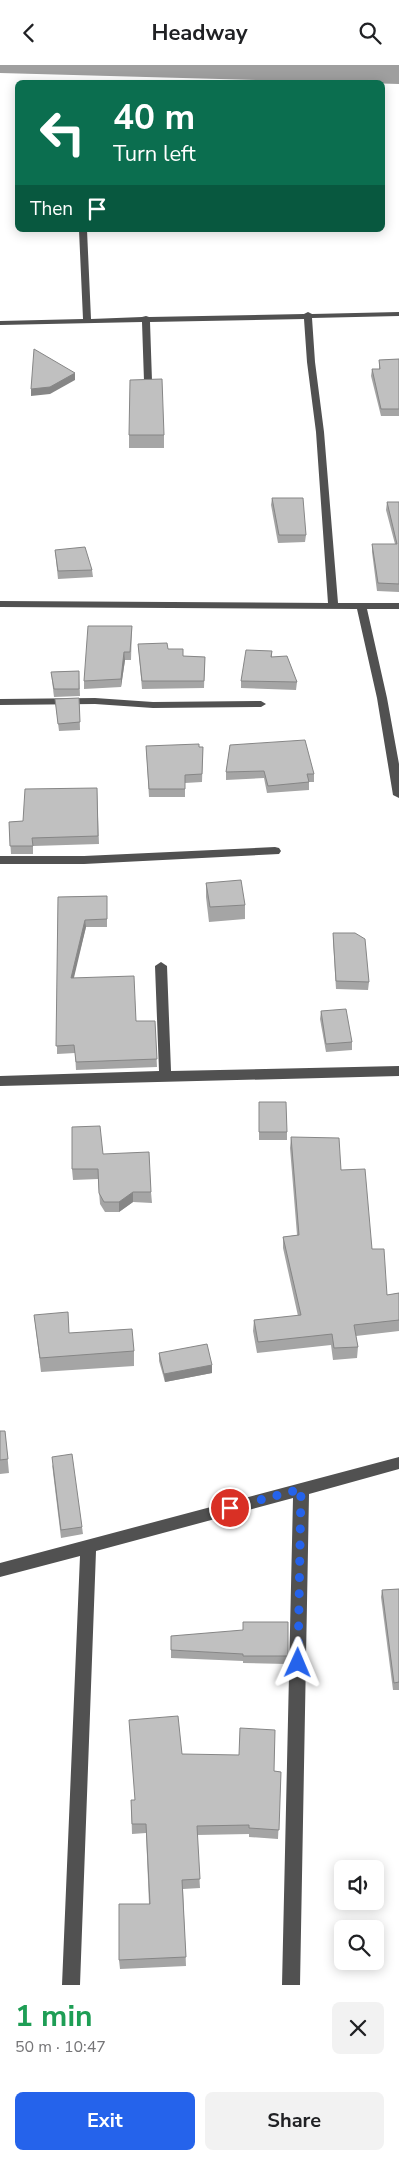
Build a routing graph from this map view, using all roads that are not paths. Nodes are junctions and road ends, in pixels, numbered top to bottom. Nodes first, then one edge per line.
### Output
1 (83, 232) edge
2 (308, 314) junction
3 (399, 314) edge
4 (146, 319) junction
5 (87, 320) junction
6 (0, 323) edge
7 (148, 381) edge
8 (0, 604) edge
9 (333, 605) junction
10 (361, 606) junction
11 (399, 606) edge
12 (0, 702) edge
13 (261, 704) dead end
14 (399, 795) edge
15 (275, 851) dead end
16 (0, 860) edge
17 (161, 966) dead end
18 (399, 1071) edge
19 (165, 1074) junction
20 (0, 1081) edge
21 (399, 1463) edge
22 (301, 1489) junction
23 (88, 1546) junction
24 (0, 1570) edge
25 (72, 1985) edge
26 (291, 1985) edge

1 - 5 street
2 - 3 street
2 - 4 street
2 - 9 street
4 - 5 street
4 - 7 street
5 - 6 street
8 - 9 street
9 - 10 street
10 - 11 street
10 - 14 street
12 - 13 street
15 - 16 street
17 - 19 street
18 - 19 street
19 - 20 street
21 - 22 street
22 - 23 street
22 - 26 street
23 - 24 street
23 - 25 street

